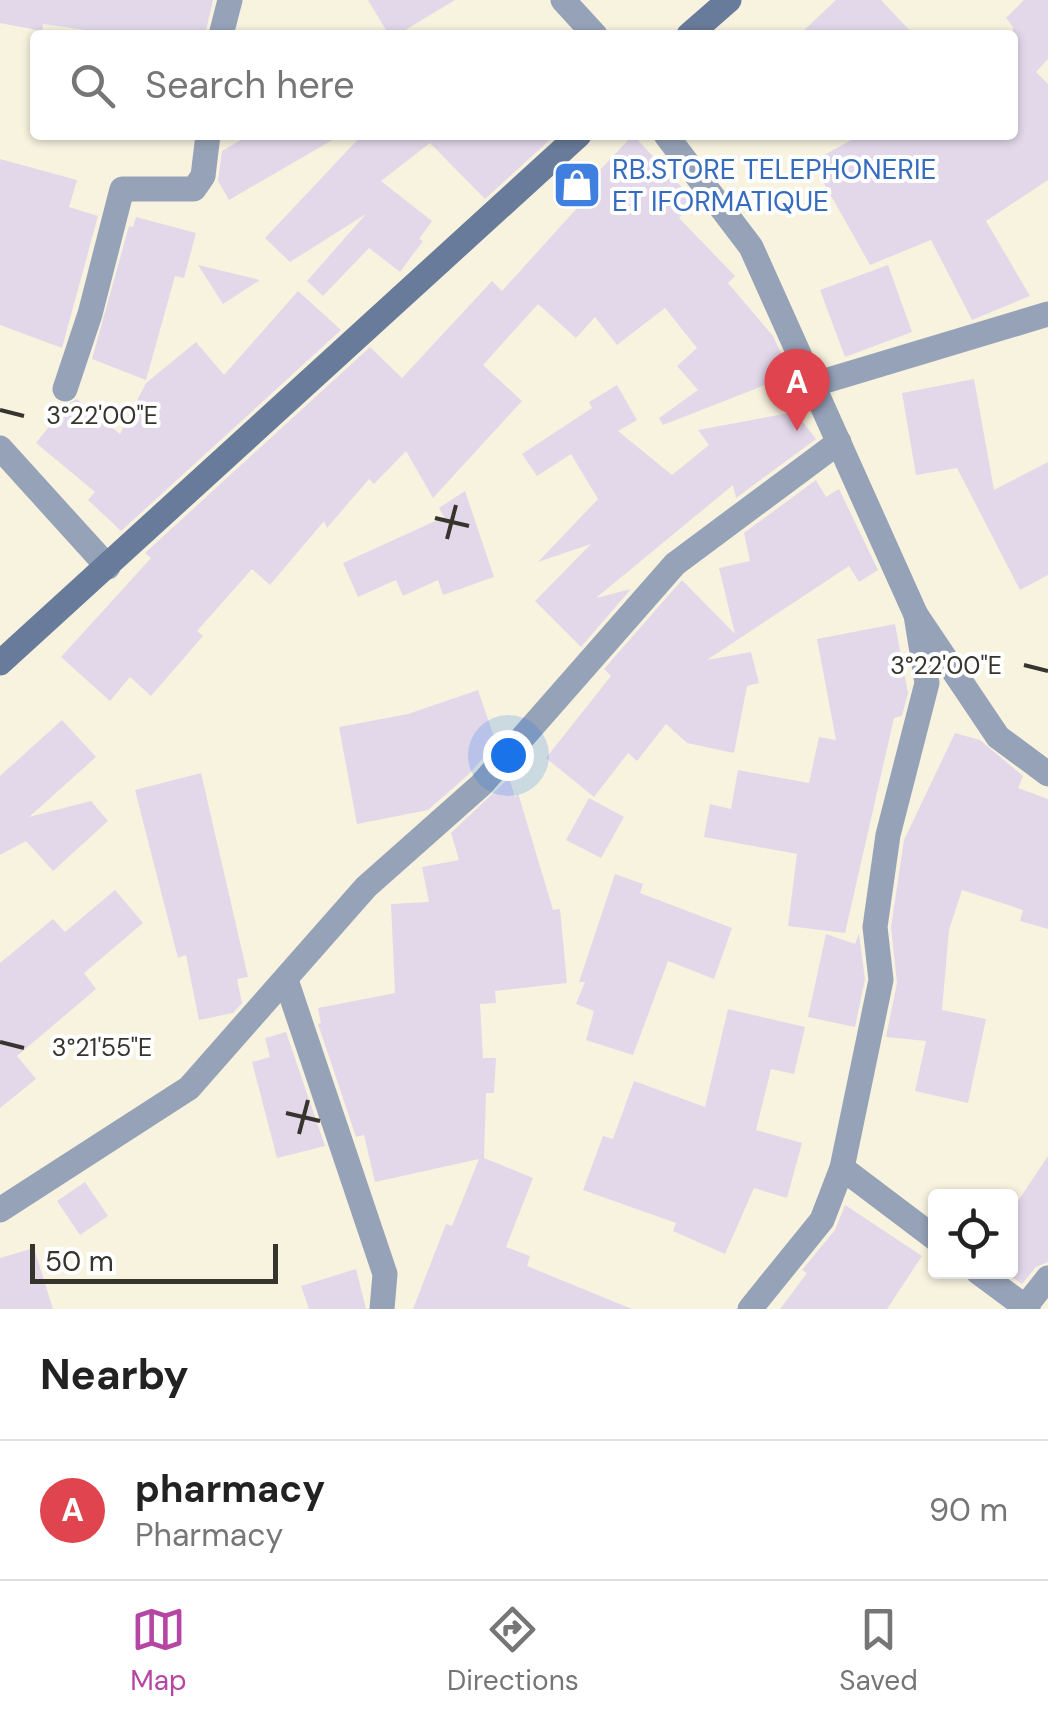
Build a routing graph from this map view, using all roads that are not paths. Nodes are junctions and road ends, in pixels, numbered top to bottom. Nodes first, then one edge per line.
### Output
1 (230, 0) edge
2 (564, 0) edge
3 (729, 0) edge
4 (222, 30) edge
5 (591, 30) edge
6 (696, 30) edge
7 (207, 140) edge
8 (573, 140) edge
9 (670, 140) edge
10 (1048, 314) edge
11 (814, 384) junction
12 (65, 389) dead end
13 (839, 442) junction
14 (0, 448) edge
15 (108, 567) junction
16 (916, 615) junction
17 (0, 663) edge
18 (1048, 774) edge
19 (286, 980) junction
20 (842, 1168) junction
21 (0, 1210) edge
22 (928, 1233) edge
23 (1048, 1278) edge
24 (987, 1279) edge
25 (1026, 1308) edge
26 (382, 1309) edge
27 (750, 1309) edge

1 - 4 street
2 - 5 street
3 - 6 main road
7 - 12 street
8 - 15 main road
9 - 11 street
10 - 11 street
11 - 13 street
13 - 16 street
13 - 19 street
14 - 15 street
15 - 17 main road
16 - 18 street
16 - 20 street
19 - 21 street
19 - 26 street
20 - 22 street
20 - 27 street
23 - 25 street
24 - 25 street

